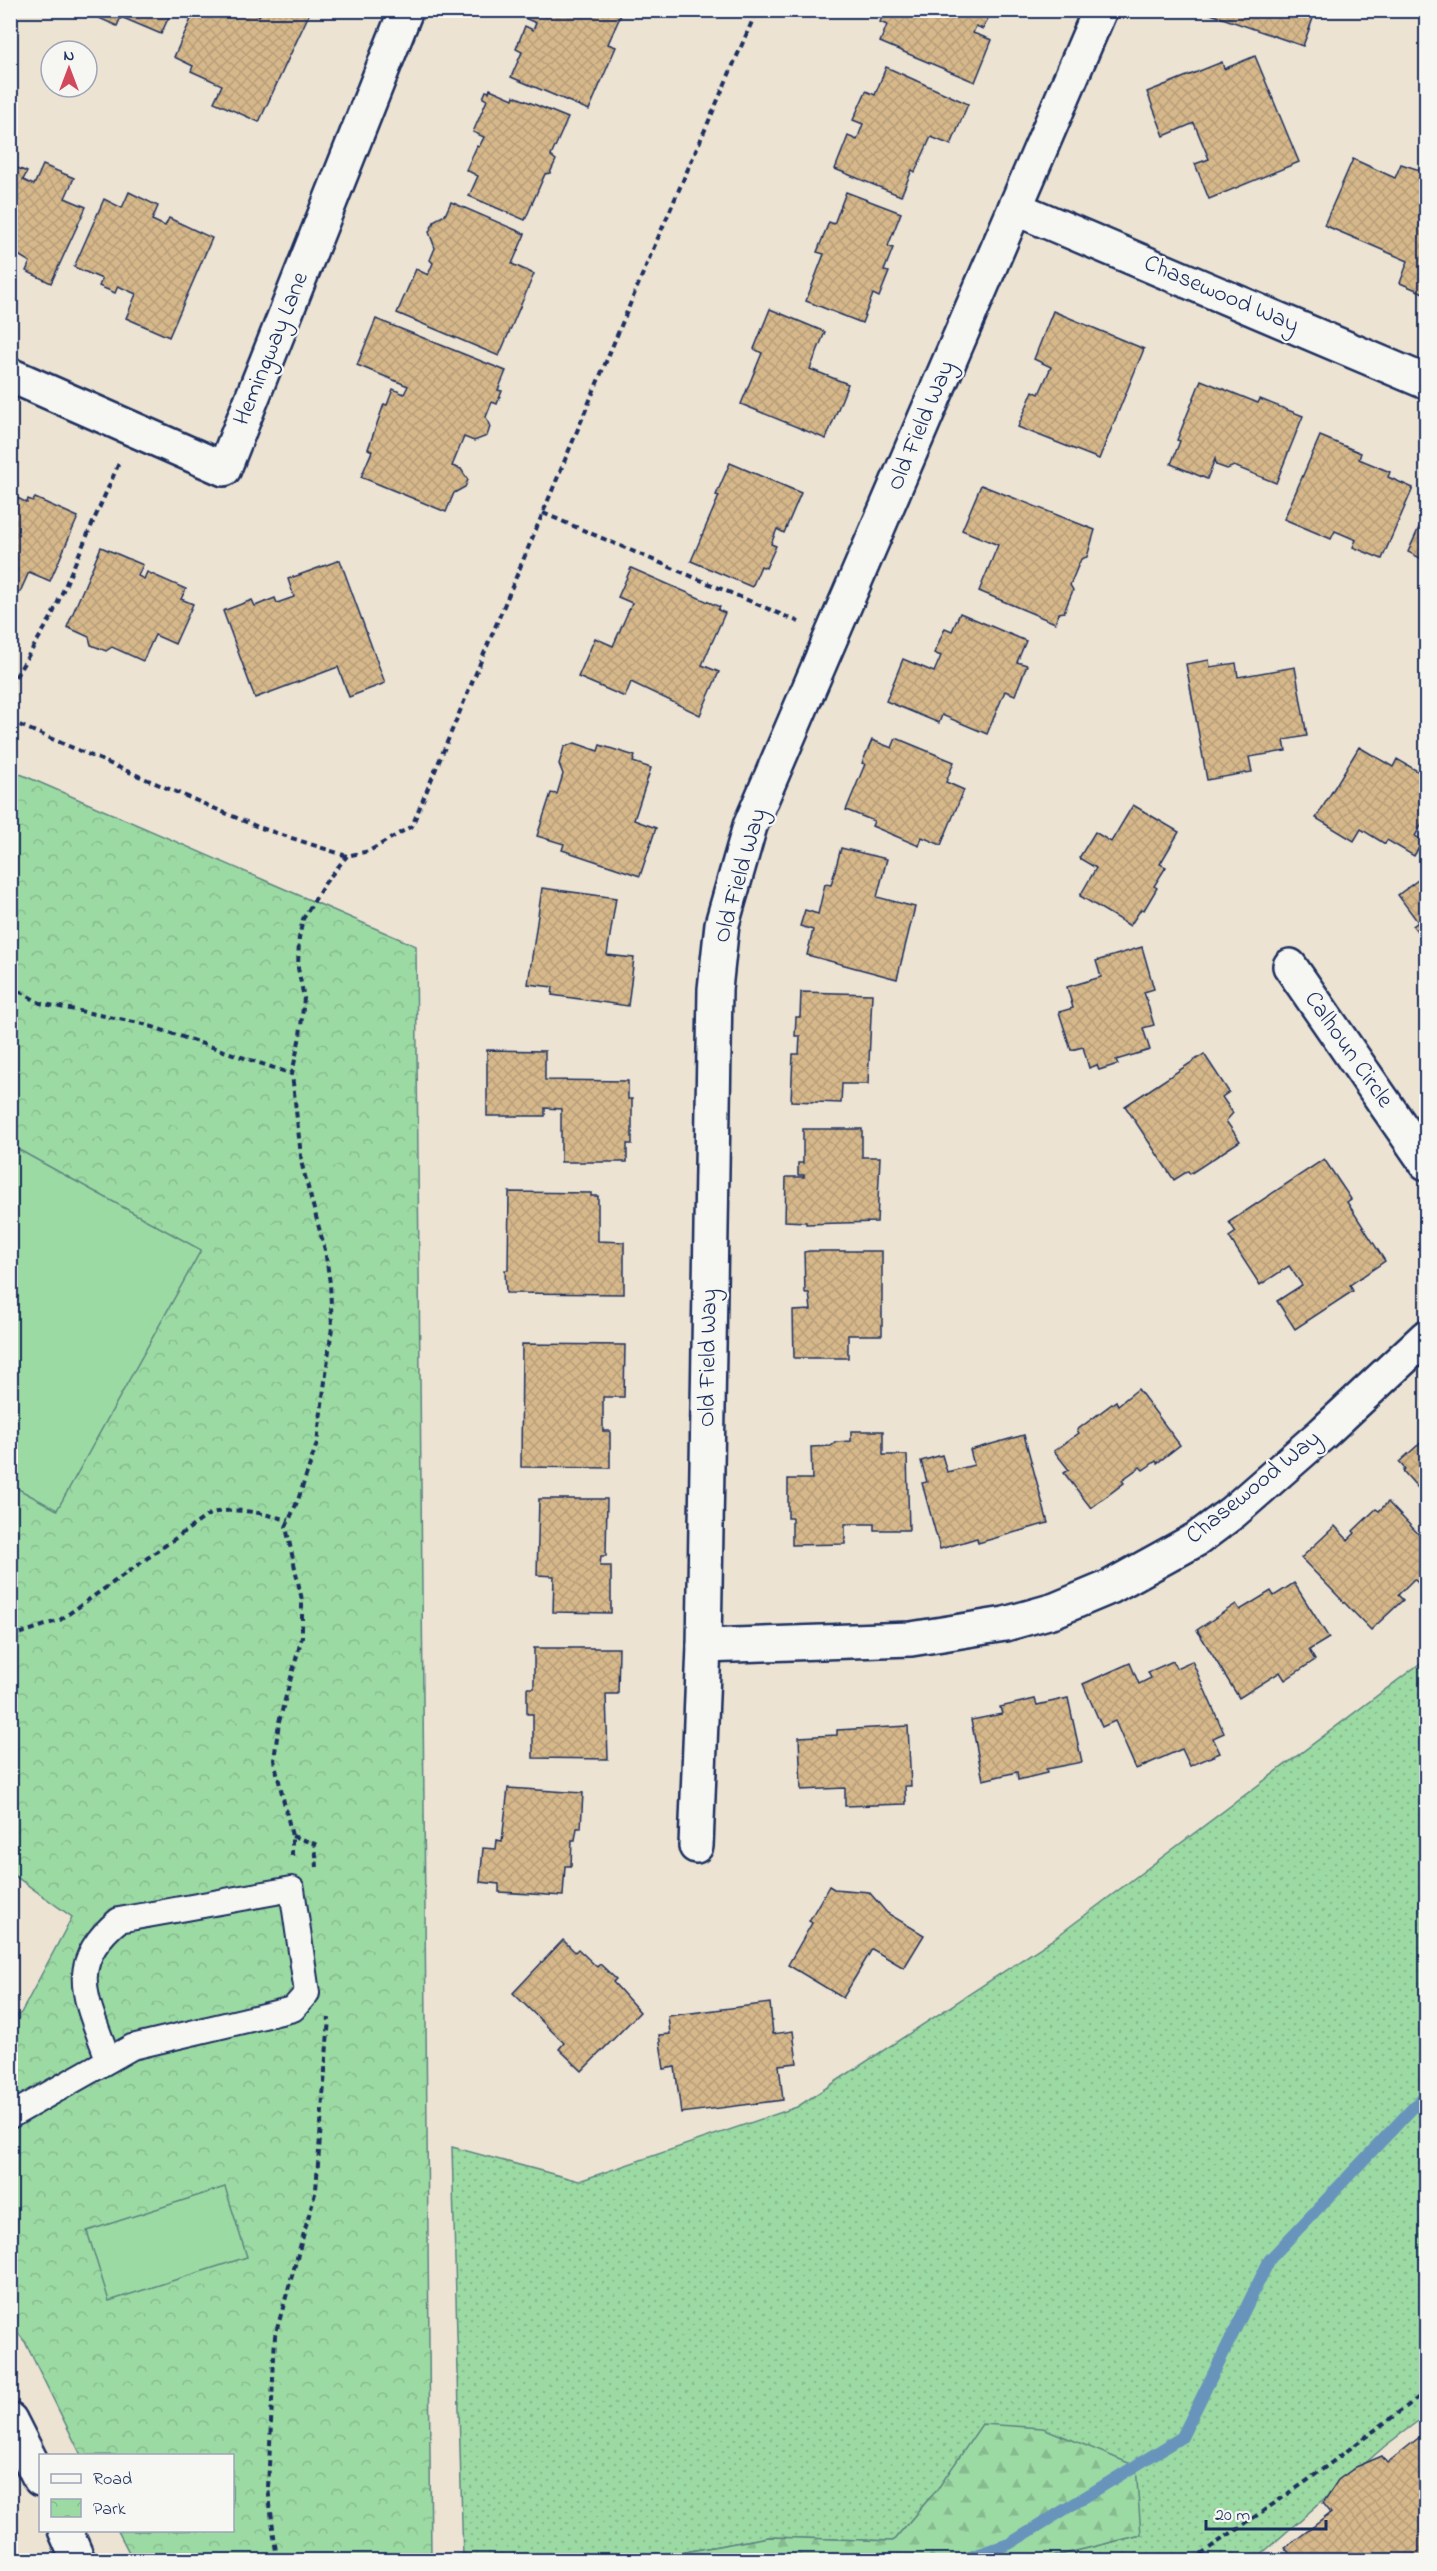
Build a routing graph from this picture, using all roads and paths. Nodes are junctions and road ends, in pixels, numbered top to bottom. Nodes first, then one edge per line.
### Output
1 (406, 10) edge
2 (757, 10) edge
3 (1100, 10) edge
4 (1015, 208) junction
5 (10, 375) edge
6 (1426, 382) edge
7 (135, 430) junction
8 (543, 513) junction
9 (831, 636) junction
10 (10, 686) edge
11 (10, 721) edge
12 (347, 856) junction
13 (1290, 966) dead end
14 (10, 986) edge
15 (291, 1074) junction
16 (1426, 1163) edge
17 (1426, 1337) edge
18 (289, 1520) junction
19 (10, 1637) edge
20 (704, 1646) junction
21 (292, 1836) junction
22 (696, 1846) dead end
23 (317, 1868) dead end
24 (292, 1889) junction
25 (328, 2008) dead end
26 (108, 2059) junction
27 (10, 2116) edge
28 (1426, 2392) edge
29 (10, 2420) edge
30 (39, 2477) edge
31 (66, 2532) edge
32 (78, 2560) edge
33 (277, 2560) edge
34 (1192, 2560) edge

1 - 7 street, Hemingway Lane
2 - 8 path
3 - 4 street, Old Field Way
4 - 6 street, Chasewood Way
4 - 9 street, Old Field Way
5 - 7 street, Hemingway Lane
7 - 10 path
8 - 9 path
8 - 12 path
9 - 20 street, Old Field Way
11 - 12 path
12 - 15 path
13 - 16 street, Calhoun Circle
14 - 15 path
15 - 18 path
17 - 20 street, Chasewood Way
18 - 19 path
18 - 21 path
20 - 22 street, Old Field Way
21 - 23 path
21 - 24 path
24 - 26 lane
24 - 26 lane
25 - 33 path
26 - 27 lane
28 - 34 path
29 - 30 street
31 - 32 street

